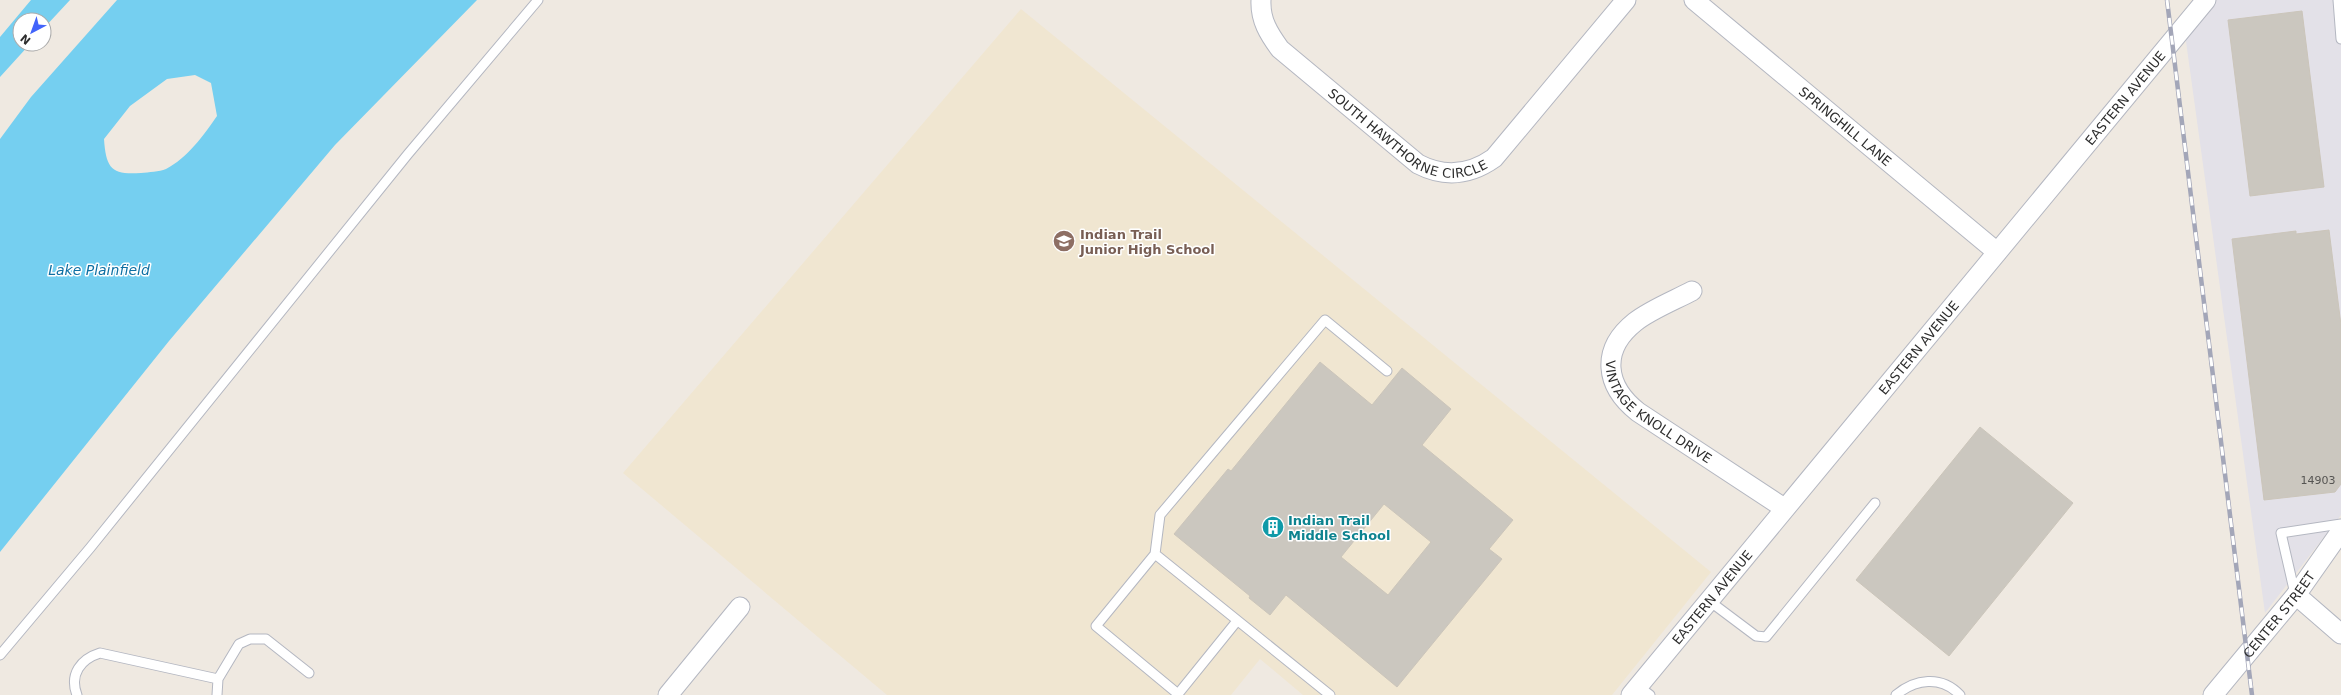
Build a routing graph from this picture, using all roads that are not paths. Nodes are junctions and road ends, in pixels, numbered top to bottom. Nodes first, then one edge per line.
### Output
1 (538, 0) edge
2 (1261, 0) edge
3 (1626, 0) edge
4 (1694, 0) edge
5 (2206, 0) edge
6 (2338, 0) edge
7 (2341, 40) edge
8 (1997, 252) junction
9 (1692, 291) dead end
10 (1387, 371) dead end
11 (1875, 503) dead end
12 (1784, 508) junction
13 (2341, 524) edge
14 (2341, 531) edge
15 (1154, 554) junction
16 (2296, 595) junction
17 (1708, 600) junction
18 (740, 607) dead end
19 (1237, 620) junction
20 (2341, 634) edge
21 (0, 655) edge
22 (309, 673) dead end
23 (218, 679) junction
24 (1640, 692) edge
25 (77, 695) edge
26 (217, 695) edge
27 (668, 695) edge
28 (1330, 695) edge
29 (1896, 695) edge
30 (1960, 695) edge
31 (2212, 695) edge

1 - 21 lane
2 - 3 street, SOUTH HAWTHORNE CIRCLE
4 - 8 street, SPRINGHILL LANE
5 - 8 street, EASTERN AVENUE
6 - 7 lane
8 - 12 street, EASTERN AVENUE
9 - 12 street, VINTAGE KNOLL DRIVE
10 - 15 lane
11 - 17 lane
12 - 17 street, EASTERN AVENUE
13 - 16 lane
14 - 16 street, CENTER STREET
15 - 19 lane
15 - 19 lane
16 - 20 street
16 - 31 street, CENTER STREET
17 - 24 street, EASTERN AVENUE
18 - 27 street
19 - 28 lane
22 - 23 lane
23 - 25 lane
23 - 26 lane
29 - 30 lane

